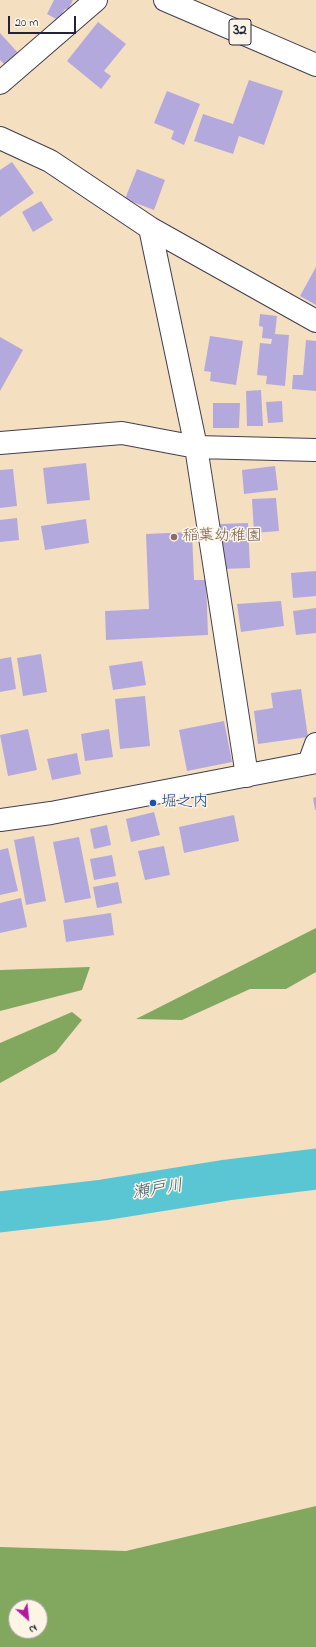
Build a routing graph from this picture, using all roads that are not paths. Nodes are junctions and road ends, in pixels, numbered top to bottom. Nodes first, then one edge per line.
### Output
1 (96, 0) edge
2 (165, 0) edge
3 (316, 64) edge
4 (0, 83) edge
5 (0, 138) edge
6 (150, 228) junction
7 (316, 321) edge
8 (0, 442) edge
9 (196, 447) junction
10 (316, 450) edge
11 (314, 757) edge
12 (247, 776) junction
13 (0, 820) edge

1 - 4 street
2 - 3 street, 32
5 - 6 street
6 - 7 street
6 - 9 street
8 - 9 street
9 - 10 street
9 - 12 street
11 - 12 street
12 - 13 street

